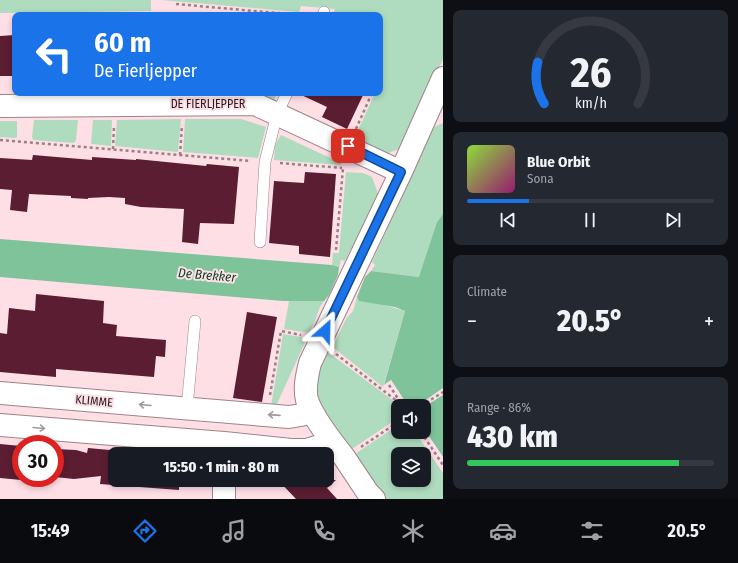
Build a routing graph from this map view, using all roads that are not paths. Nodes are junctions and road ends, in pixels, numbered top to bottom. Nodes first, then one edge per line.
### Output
1 (442, 85) edge
2 (286, 96) edge
3 (0, 106) edge
4 (277, 114) junction
5 (401, 172) junction
6 (260, 242) dead end
7 (195, 321) dead end
8 (0, 393) edge
9 (187, 408) junction
10 (312, 412) junction
11 (0, 425) edge
12 (185, 440) junction
13 (332, 442) junction
14 (219, 447) edge
15 (316, 447) edge
16 (224, 487) edge
17 (224, 499) edge
18 (374, 499) edge

1 - 5 street
2 - 4 lane
3 - 4 street, DE FIERLJEPPER
4 - 5 street, DE FIERLJEPPER
4 - 6 lane
5 - 10 street
7 - 9 lane
9 -> 8 street, KLIMME
10 -> 9 street, KLIMME
9 - 12 street
10 - 13 street
11 -> 12 street
12 - 14 street
13 - 15 street
13 - 18 street
16 - 17 street

